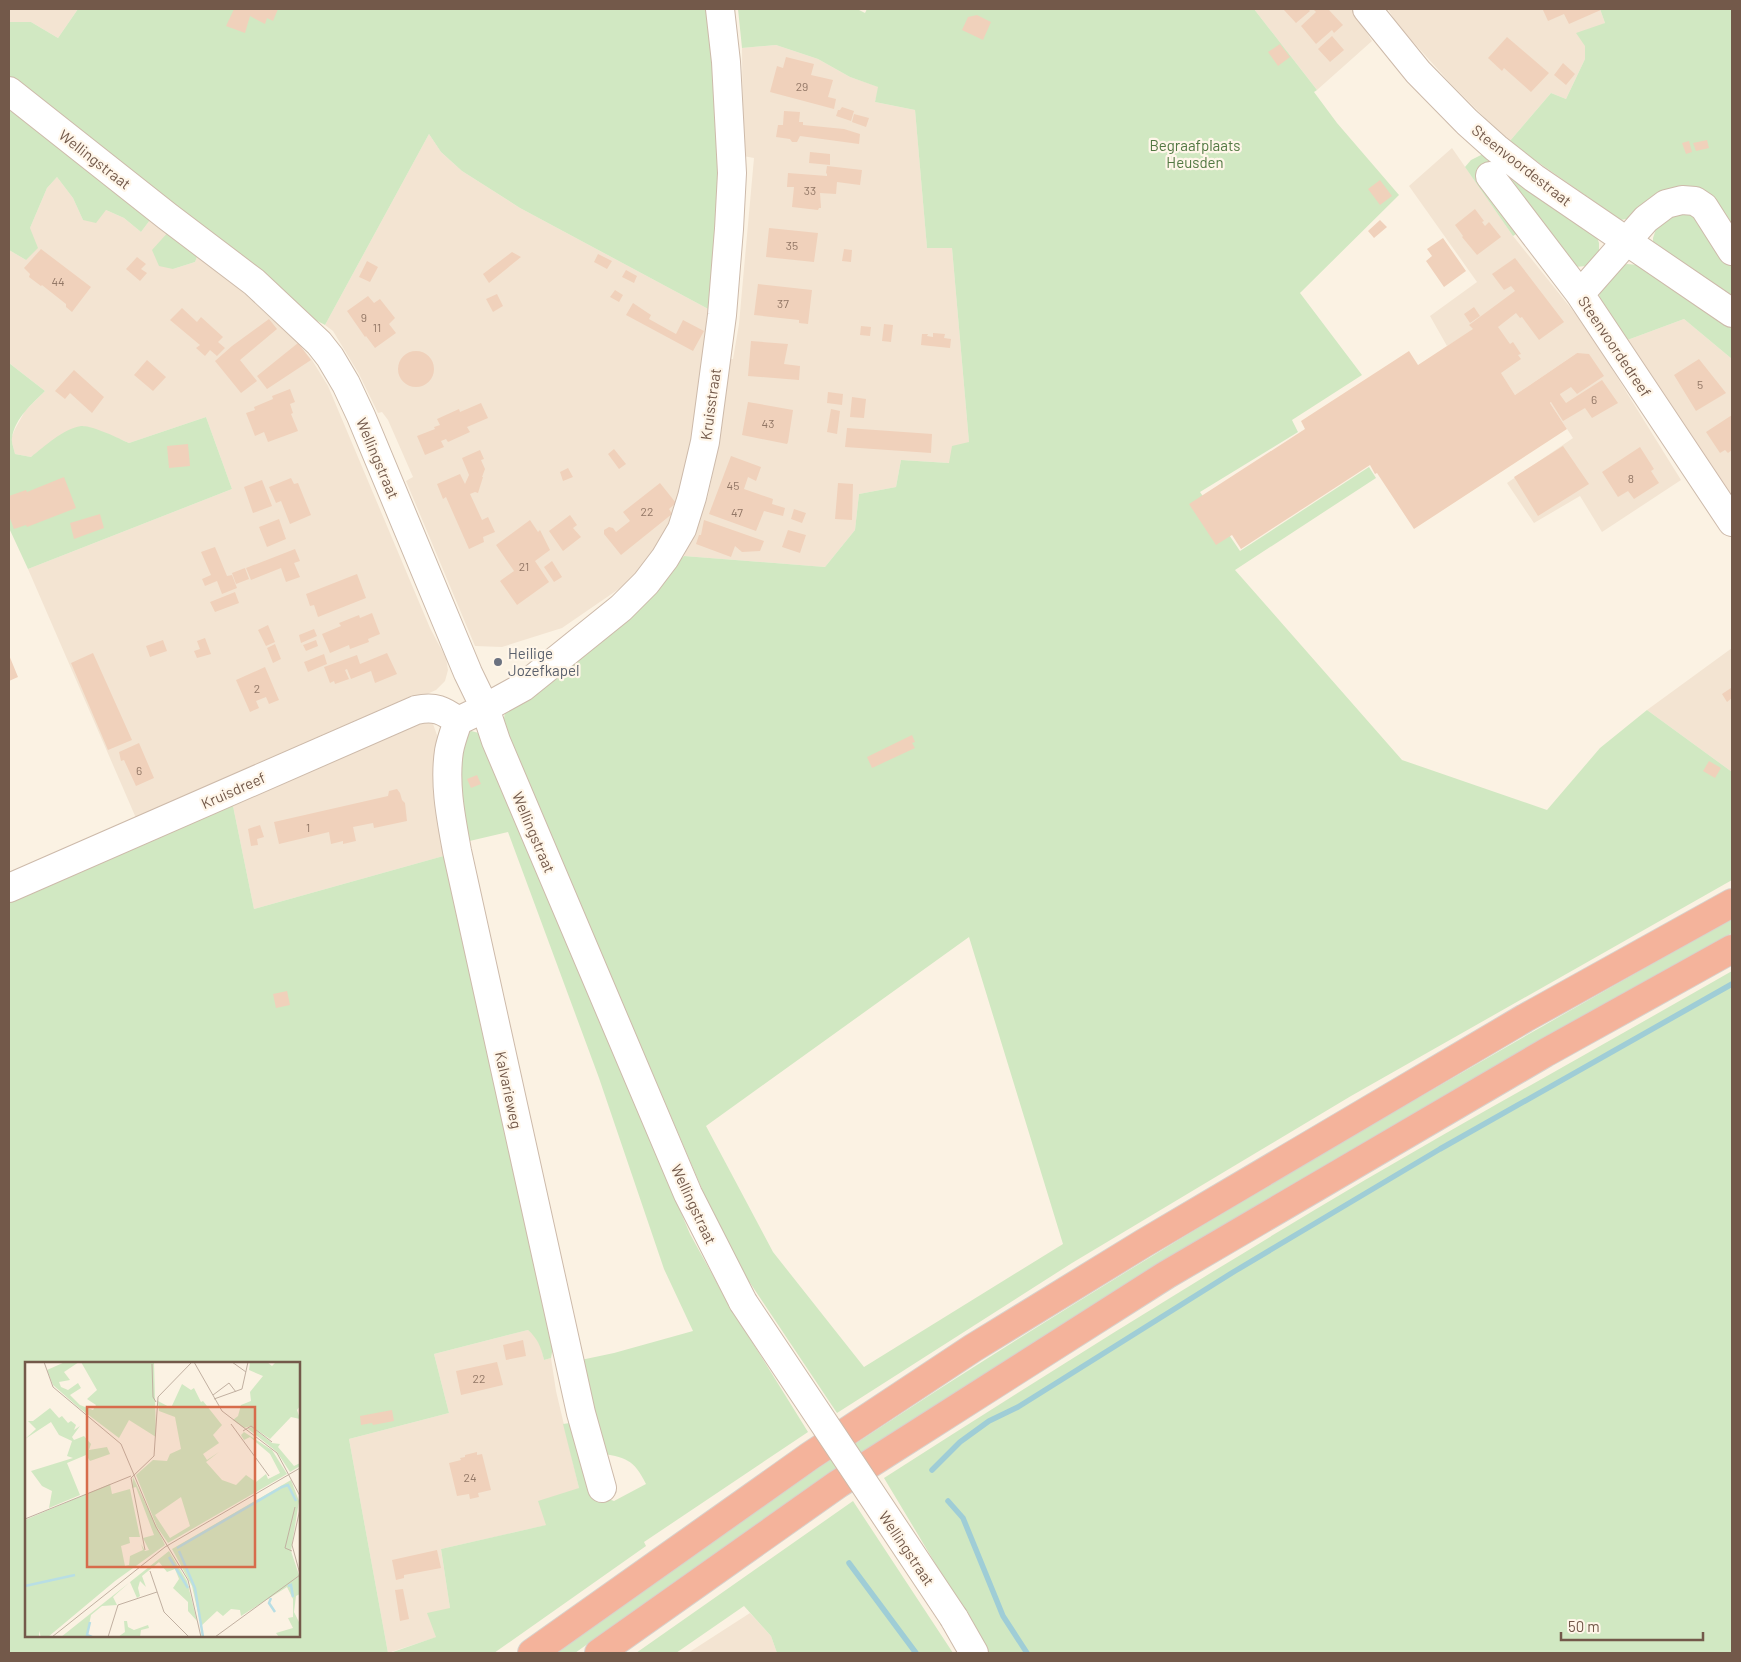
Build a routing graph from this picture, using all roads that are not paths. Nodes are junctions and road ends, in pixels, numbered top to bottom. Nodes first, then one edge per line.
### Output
1 (720, 9) edge
2 (1367, 9) edge
3 (9, 91) edge
4 (1490, 176) dead end
5 (1627, 242) junction
6 (1732, 251) edge
7 (1580, 294) junction
8 (1732, 313) edge
9 (1732, 522) edge
10 (485, 708) junction
11 (458, 720) junction
12 (9, 888) edge
13 (1732, 903) edge
14 (1732, 949) edge
15 (602, 1488) dead end
16 (532, 1653) edge
17 (599, 1653) edge
18 (974, 1653) edge

1 - 10 street, Kruisstraat
2 - 5 street, Steenvoordestraat
3 - 10 street, Wellingstraat
4 - 7 street, Steenvoordedreef
5 - 6 street
5 - 7 street
5 - 8 street, Steenvoordestraat
7 - 9 street, Steenvoordedreef
10 - 11 street
10 - 18 street, Wellingstraat, bridge
11 - 12 street, Kruisdreef
11 - 15 street, Kalvarieweg
13 - 16 highway
14 - 17 highway

